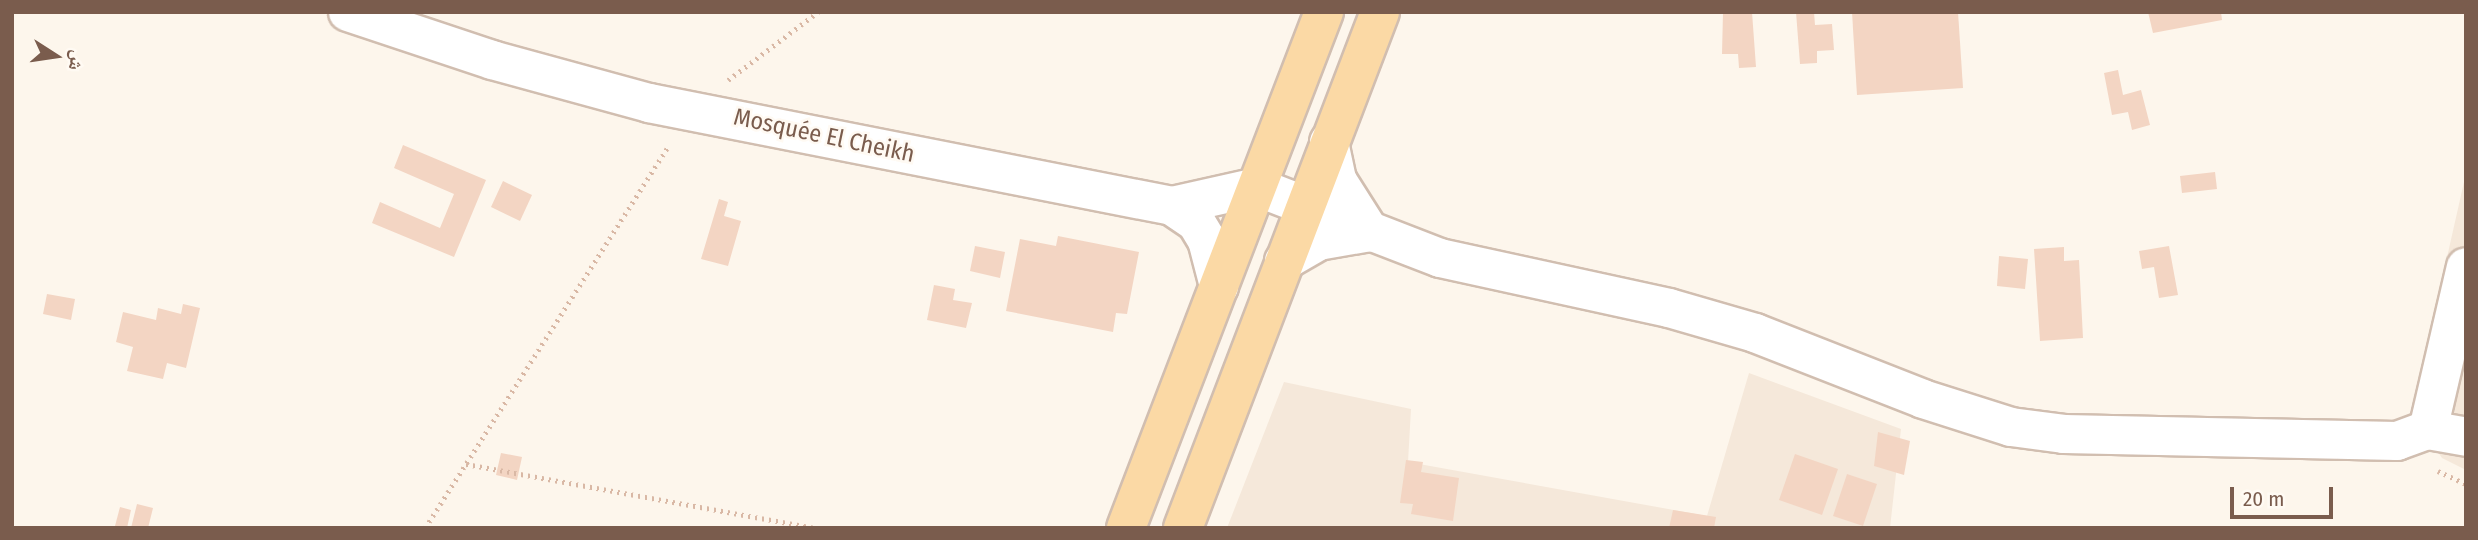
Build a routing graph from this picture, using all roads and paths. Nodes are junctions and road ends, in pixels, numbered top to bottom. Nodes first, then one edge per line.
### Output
1 (348, 12) edge
2 (818, 12) edge
3 (1324, 12) edge
4 (1380, 12) edge
5 (689, 110) junction
6 (1329, 142) junction
7 (1257, 187) junction
8 (1306, 203) junction
9 (1172, 206) junction
10 (1370, 232) junction
11 (1284, 261) junction
12 (2466, 267) edge
13 (1219, 286) junction
14 (2453, 373) edge
15 (2428, 430) junction
16 (2466, 438) edge
17 (466, 464) junction
18 (425, 528) edge
19 (816, 528) edge
20 (1126, 528) edge
21 (1183, 528) edge

1 - 5 street, Mosquée El Cheikh
2 - 5 path
3 - 7 main road
4 - 6 main road
5 - 9 street, Mosquée El Cheikh
5 - 17 path
6 - 8 main road
6 - 10 street
7 - 8 street
7 - 9 street, Mosquée El Cheikh
7 - 13 main road
8 - 10 street
8 - 11 main road
9 - 13 street
10 - 11 street
10 - 15 street
11 - 21 main road
12 - 14 street
13 - 20 main road
14 - 15 street
15 - 16 street
17 - 18 path
17 - 19 path

